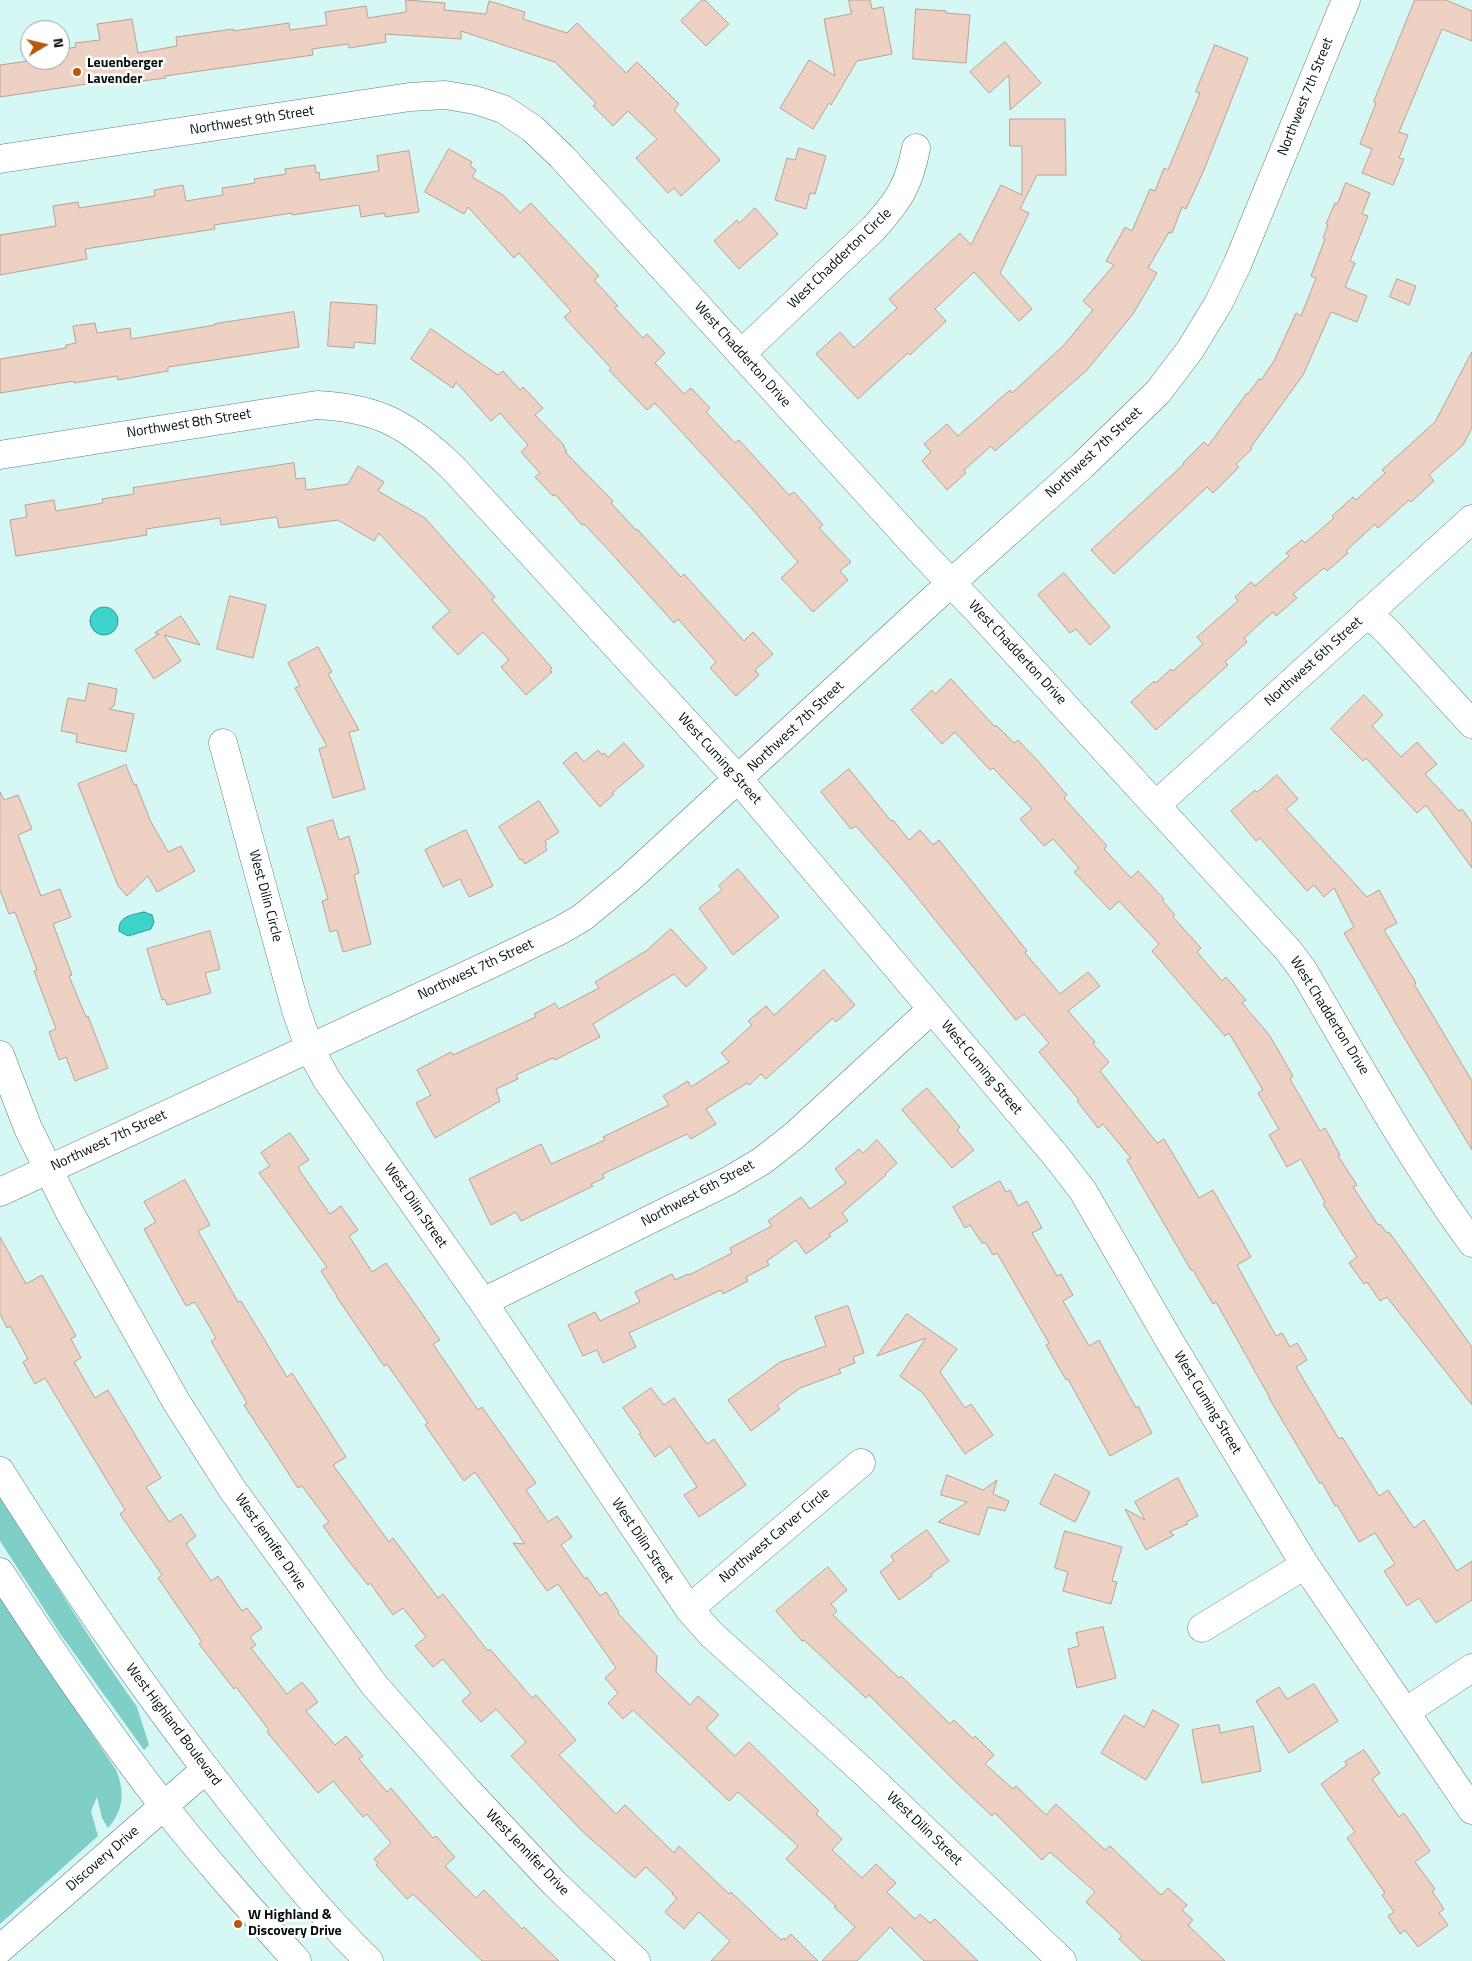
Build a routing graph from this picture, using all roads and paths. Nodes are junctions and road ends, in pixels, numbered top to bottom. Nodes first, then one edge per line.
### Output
1 (1346, 0) edge
2 (503, 109) joint
3 (916, 148) dead end
4 (0, 159) edge
5 (741, 354) junction
6 (378, 415) joint
7 (0, 455) edge
8 (1472, 519) edge
9 (952, 584) junction
10 (1367, 613) junction
11 (1472, 724) edge
12 (223, 743) dead end
13 (739, 780) junction
14 (1156, 805) junction
15 (932, 1009) junction
16 (309, 1048) junction
17 (0, 1055) edge
18 (48, 1169) junction
19 (0, 1192) edge
20 (1472, 1244) edge
21 (482, 1302) junction
22 (861, 1464) dead end
23 (0, 1471) edge
24 (1305, 1565) junction
25 (0, 1572) edge
26 (689, 1609) junction
27 (1202, 1628) dead end
28 (1472, 1668) edge
29 (1405, 1712) junction
30 (206, 1769) junction
31 (164, 1806) junction
32 (1472, 1810) edge
33 (0, 1949) edge
34 (297, 1961) edge
35 (369, 1961) edge
36 (636, 1961) edge
37 (1062, 1961) edge

1 - 9 street, Northwest 7th Street
2 - 4 street, Northwest 9th Street
2 - 5 street, West Chadderton Drive
3 - 5 street, West Chadderton Circle
5 - 9 street, West Chadderton Drive
6 - 7 street, Northwest 8th Street
6 - 13 street, West Cuming Street
8 - 10 street, Northwest 6th Street
9 - 13 street, Northwest 7th Street
9 - 14 street, West Chadderton Drive
10 - 11 street
10 - 14 street, Northwest 6th Street
12 - 16 street, West Dilin Circle
13 - 15 street, West Cuming Street
13 - 16 street, Northwest 7th Street
14 - 20 street, West Chadderton Drive
15 - 21 street, Northwest 6th Street
15 - 24 street, West Cuming Street
16 - 18 street, Northwest 7th Street
16 - 21 street, West Dilin Street
17 - 18 street, West Jennifer Drive
18 - 19 street, Northwest 7th Street
18 - 36 street, West Jennifer Drive
21 - 26 street, West Dilin Street
22 - 26 street, Northwest Carver Circle
23 - 30 street, West Highland Boulevard
24 - 27 street
24 - 29 street, West Cuming Street
25 - 31 street
26 - 37 street, West Dilin Street
28 - 29 street
29 - 32 street, West Cuming Street
30 - 31 street, Discovery Drive
30 - 35 street, West Highland Boulevard
31 - 33 street, Discovery Drive
31 - 34 street

